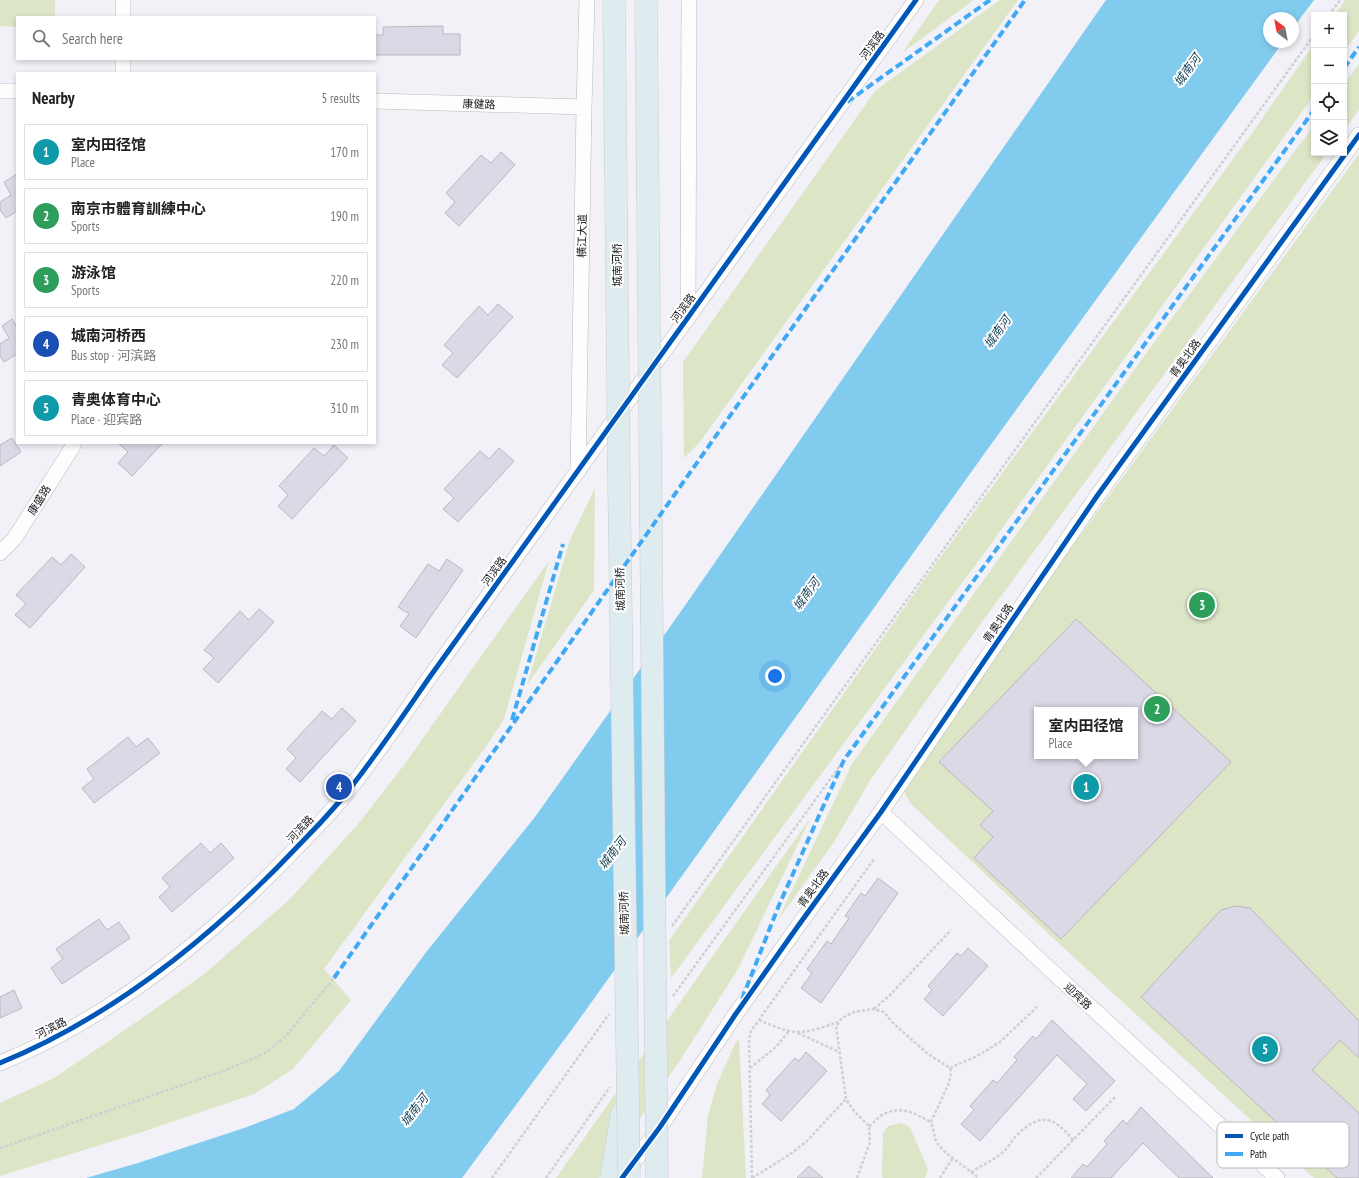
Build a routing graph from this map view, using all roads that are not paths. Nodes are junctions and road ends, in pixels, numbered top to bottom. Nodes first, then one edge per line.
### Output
1 (123, 0) edge
2 (587, 0) edge
3 (614, 0) edge
4 (646, 0) edge
5 (689, 0) edge
6 (916, 0) edge
7 (123, 16) edge
8 (123, 60) edge
9 (124, 72) edge
10 (0, 91) edge
11 (16, 91) edge
12 (376, 101) edge
13 (584, 108) junction
14 (1359, 135) edge
15 (688, 318) junction
16 (74, 444) edge
17 (578, 472) junction
18 (0, 553) edge
19 (881, 812) junction
20 (655, 1050) junction
21 (0, 1063) edge
22 (618, 1087) junction
23 (1217, 1123) edge
24 (660, 1127) junction
25 (1266, 1168) edge
26 (611, 1178) edge
27 (622, 1178) edge
28 (628, 1178) edge
29 (657, 1178) edge
30 (663, 1178) edge
31 (672, 1178) edge
32 (1277, 1178) edge

1 - 7 street
2 - 13 street, 横江大道
3 - 22 highway, 城南河桥, bridge
4 - 20 highway, bridge
5 - 15 street
6 - 15 street, 河滨路
8 - 9 street
10 - 11 street
12 - 13 street, 康健路
13 - 17 street, 横江大道
14 - 19 street, 青奥北路
15 - 17 street, 河滨路
16 - 18 street, 康盛路
17 - 21 street, 河滨路
19 - 23 street, 迎宾路
19 - 24 street, 青奥北路
20 - 29 highway, bridge
20 - 31 highway, bridge
22 - 26 highway, bridge
22 - 28 highway, 城南河桥, bridge
24 - 27 street, 青奥北路
24 - 30 street
25 - 32 street, 迎宾路

